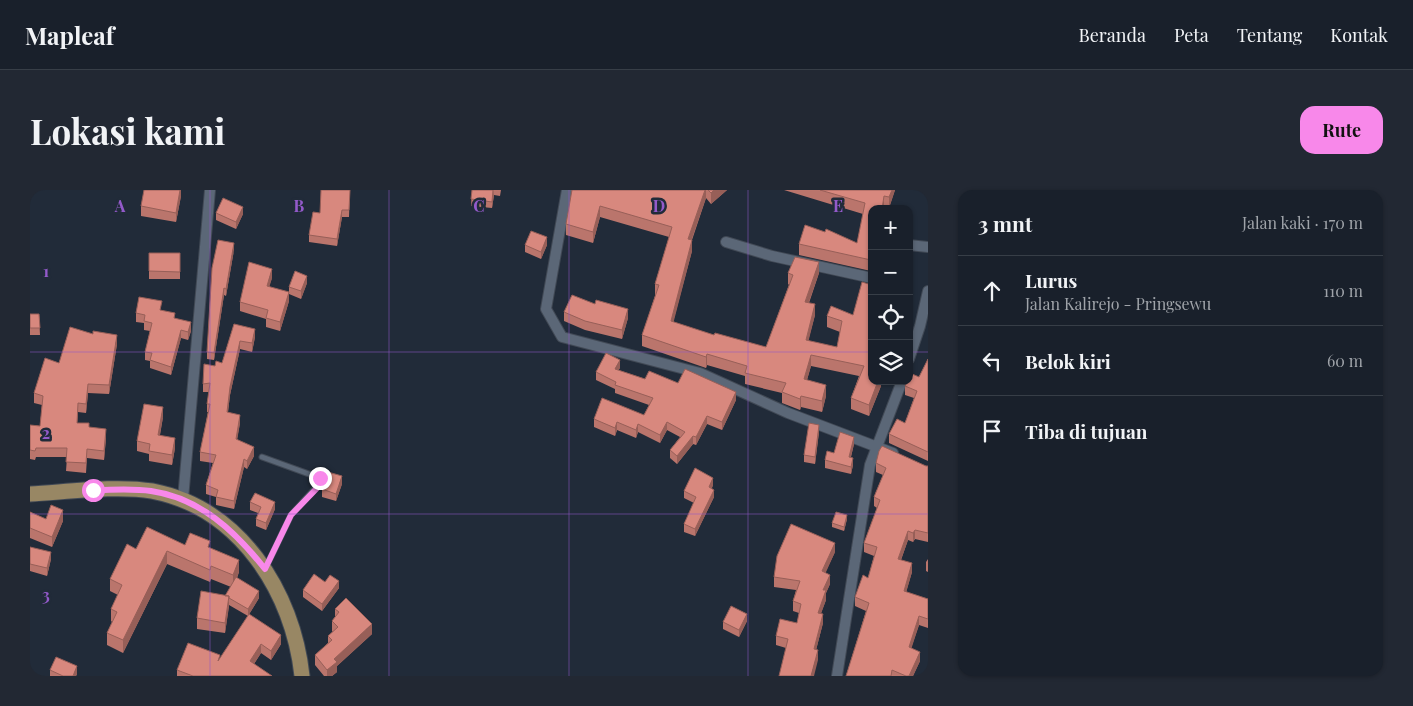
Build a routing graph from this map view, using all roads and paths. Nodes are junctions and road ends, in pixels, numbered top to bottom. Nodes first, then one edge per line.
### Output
1 (210, 190) edge
2 (566, 190) edge
3 (726, 242) dead end
4 (913, 245) edge
5 (928, 247) edge
6 (868, 277) edge
7 (928, 291) edge
8 (913, 347) edge
9 (900, 385) edge
10 (877, 445) junction
11 (262, 457) dead end
12 (902, 457) edge
13 (30, 494) edge
14 (183, 499) junction
15 (265, 569) junction
16 (302, 676) edge
17 (837, 676) edge

1 - 14 street
2 - 10 street
3 - 6 street
4 - 5 street
7 - 8 street
9 - 10 street
10 - 12 street
10 - 17 street
11 - 15 lane
13 - 14 main road
14 - 15 main road
15 - 16 main road

